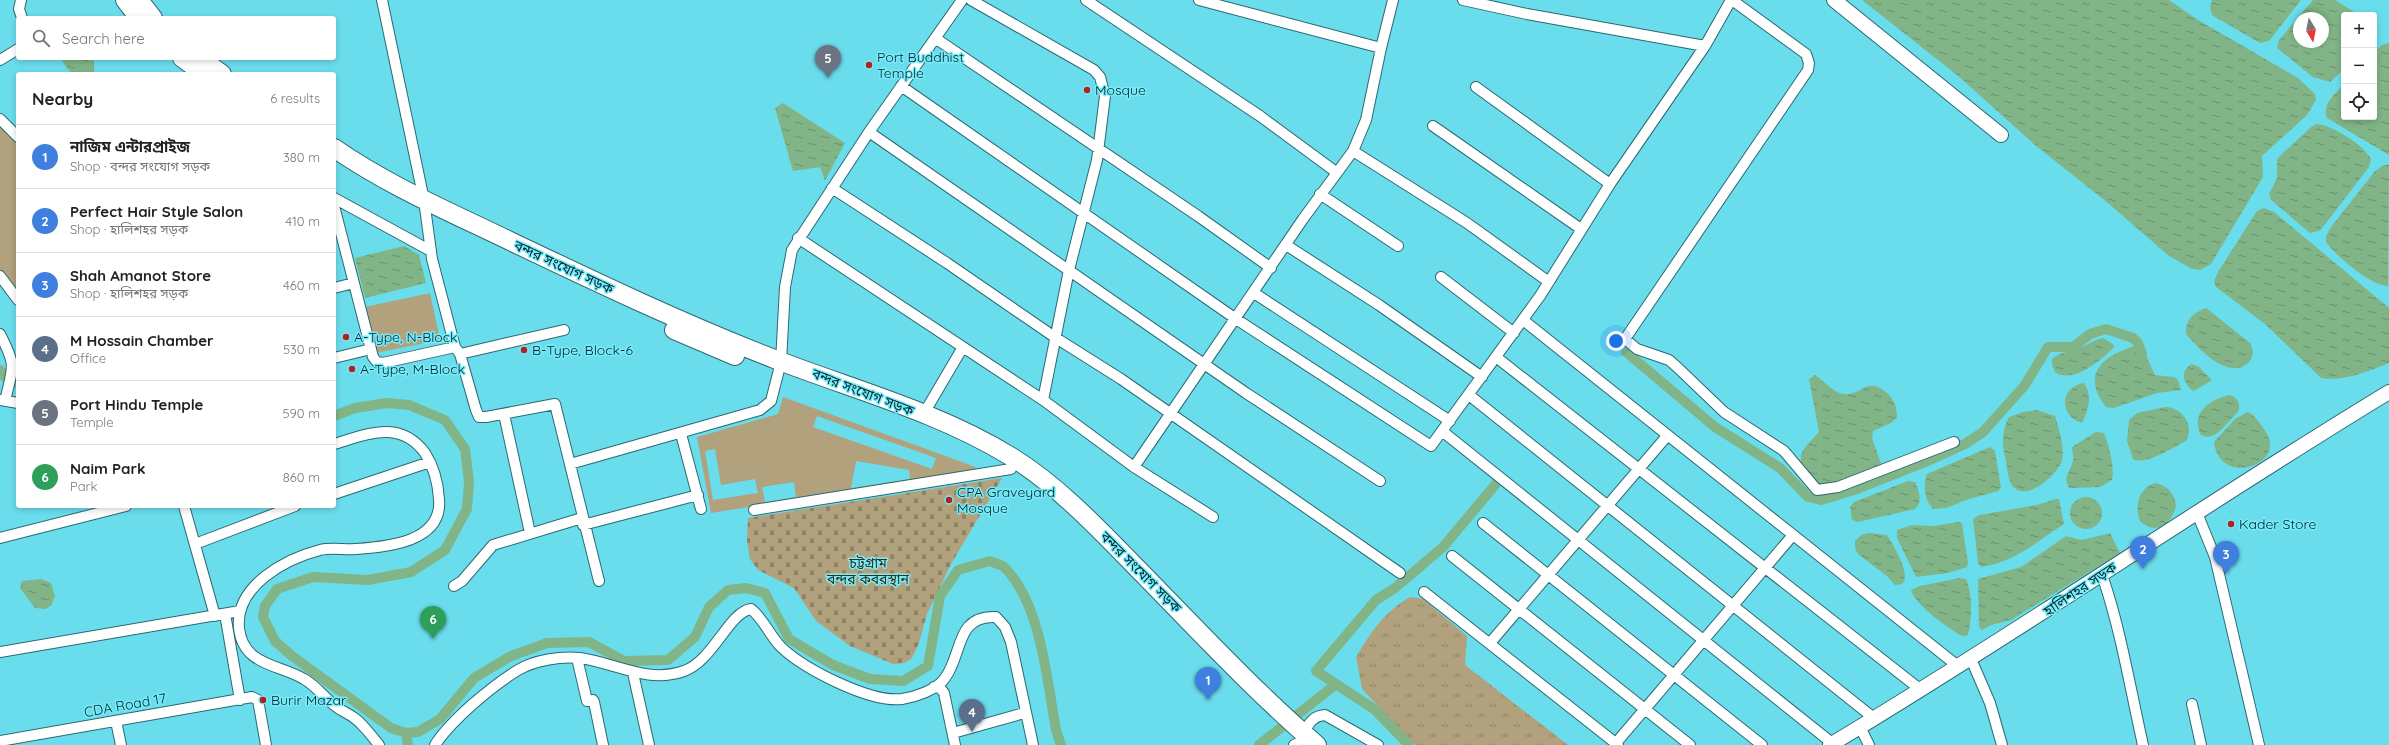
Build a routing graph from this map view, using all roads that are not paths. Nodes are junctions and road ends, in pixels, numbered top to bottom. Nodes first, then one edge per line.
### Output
1 (21, 0) edge
2 (125, 0) edge
3 (139, 0) edge
4 (382, 0) edge
5 (962, 0) edge
6 (971, 0) edge
7 (1086, 0) edge
8 (1199, 0) edge
9 (1393, 0) edge
10 (1463, 0) edge
11 (1731, 0) edge
12 (1834, 0) edge
13 (21, 16) edge
14 (137, 16) edge
15 (151, 16) edge
16 (935, 38) junction
17 (1706, 46) junction
18 (1381, 48) junction
19 (16, 50) edge
20 (0, 60) edge
21 (194, 66) edge
22 (215, 72) edge
23 (901, 86) junction
24 (1476, 87) dead end
25 (0, 119) edge
26 (1433, 126) dead end
27 (869, 132) junction
28 (16, 135) edge
29 (2001, 135) dead end
30 (336, 149) edge
31 (1099, 150) junction
32 (1353, 151) junction
33 (336, 160) edge
34 (1336, 172) junction
35 (1610, 184) junction
36 (832, 188) junction
37 (1320, 194) junction
38 (336, 199) edge
39 (425, 205) junction
40 (1084, 213) junction
41 (337, 229) edge
42 (1581, 229) junction
43 (798, 238) junction
44 (1286, 245) junction
45 (1398, 246) dead end
46 (431, 251) junction
47 (1271, 268) junction
48 (1069, 270) junction
49 (0, 276) edge
50 (1441, 277) dead end
51 (1549, 282) junction
52 (354, 283) junction
53 (336, 288) edge
54 (1254, 293) junction
55 (16, 297) edge
56 (1236, 320) junction
57 (1523, 320) junction
58 (564, 330) dead end
59 (1514, 333) junction
60 (0, 334) edge
61 (1056, 338) junction
62 (963, 347) junction
63 (371, 349) junction
64 (458, 351) junction
65 (1496, 357) junction
66 (336, 358) edge
67 (1205, 365) junction
68 (780, 367) junction
69 (1482, 377) junction
70 (2389, 392) edge
71 (1469, 395) junction
72 (3, 399) edge
73 (1043, 400) junction
74 (16, 402) edge
75 (504, 414) junction
76 (1170, 414) junction
77 (923, 415) junction
78 (1450, 421) junction
79 (1442, 431) junction
80 (681, 434) junction
81 (1667, 436) junction
82 (1954, 442) dead end
83 (336, 444) edge
84 (430, 462) junction
85 (570, 464) junction
86 (1134, 467) junction
87 (1011, 469) junction
88 (1639, 469) junction
89 (1380, 481) dead end
90 (336, 493) edge
91 (698, 495) junction
92 (1608, 506) junction
93 (118, 508) edge
94 (185, 508) edge
95 (291, 508) edge
96 (701, 509) dead end
97 (754, 510) dead end
98 (2197, 513) junction
99 (1213, 517) dead end
100 (583, 522) junction
101 (1483, 523) dead end
102 (530, 533) junction
103 (1793, 534) junction
104 (0, 538) edge
105 (1579, 539) junction
106 (195, 544) junction
107 (1452, 556) dead end
108 (1764, 567) junction
109 (1400, 573) dead end
110 (1548, 575) junction
111 (2102, 575) junction
112 (599, 582) dead end
113 (454, 586) dead end
114 (1424, 592) dead end
115 (1733, 605) junction
116 (1520, 609) junction
117 (240, 611) junction
118 (220, 615) junction
119 (1704, 639) junction
120 (1490, 643) junction
121 (0, 652) edge
122 (577, 658) junction
123 (1971, 659) junction
124 (1959, 667) junction
125 (633, 673) junction
126 (1674, 675) junction
127 (934, 687) junction
128 (1921, 690) junction
129 (240, 700) junction
130 (2192, 704) dead end
131 (1645, 709) junction
132 (1271, 710) junction
133 (1024, 713) junction
134 (1875, 718) junction
135 (116, 721) junction
136 (1860, 727) junction
137 (953, 733) junction
138 (1301, 740) edge
139 (0, 741) edge
140 (1617, 744) edge
141 (1831, 744) edge
142 (121, 745) edge
143 (266, 745) edge
144 (379, 745) edge
145 (435, 745) edge
146 (603, 745) edge
147 (649, 745) edge
148 (955, 745) edge
149 (1033, 745) edge
150 (1378, 745) edge
151 (1690, 745) edge
152 (1762, 745) edge
153 (1869, 745) edge
154 (2002, 745) edge
155 (2144, 745) edge
156 (2201, 745) edge
157 (2258, 745) edge

1 - 13 street
2 - 14 highway
3 - 15 highway
4 - 39 street
5 - 16 street
6 - 31 street
7 - 34 street
8 - 18 street
9 - 18 street
10 - 17 street
11 - 17 street
11 - 82 street
12 - 29 street
16 - 23 street
16 - 31 street
17 - 35 street
18 - 32 street
19 - 20 street
21 - 22 highway
23 - 27 street
23 - 40 street
24 - 35 street
25 - 28 street
26 - 42 street
27 - 36 street
27 - 48 street
30 - 39 highway, বন্দর সংযোগ সড়ক
31 - 40 street
31 - 47 street
32 - 34 street
32 - 51 street
33 - 39 highway, বন্দর সংযোগ সড়ক
34 - 37 street
35 - 42 street
36 - 43 street
36 - 61 street
37 - 44 street
37 - 45 street
38 - 46 street
39 - 46 street
39 - 68 highway, বন্দর সংযোগ সড়ক
40 - 48 street
40 - 56 street
41 - 52 street
42 - 51 street
43 - 62 street
43 - 68 street
44 - 47 street
44 - 69 street
46 - 64 street
47 - 54 street
48 - 61 street
48 - 67 street
49 - 55 street
50 - 59 street
51 - 57 street
52 - 53 street
52 - 63 street
54 - 56 street
54 - 78 street
56 - 67 street
56 - 79 street
57 - 59 street
57 - 81 street
58 - 64 street
59 - 65 street
60 - 72 street
61 - 73 street
61 - 76 street
62 - 73 street
62 - 77 street
63 - 64 street
63 - 66 street
64 - 75 street
65 - 69 street
65 - 88 street
67 - 76 street
67 - 89 street
68 - 77 highway, বন্দর সংযোগ সড়ক
68 - 80 street
68 - 87 highway, বন্দর সংযোগ সড়ক
69 - 71 street
70 - 98 street, হালিশহর সড়ক
71 - 78 street
71 - 92 street
72 - 74 street
73 - 86 street
75 - 85 street
75 - 102 street
76 - 86 street
76 - 109 street
77 - 132 highway, বন্দর সংযোগ সড়ক
78 - 79 street
79 - 105 street
80 - 85 street
80 - 91 street
81 - 88 street
81 - 103 street
83 - 84 street
84 - 90 street
84 - 117 street
85 - 100 street
86 - 99 street
87 - 97 street
87 - 132 highway, বন্দর সংযোগ সড়ক
88 - 92 street
88 - 108 street
91 - 96 street
91 - 100 street
92 - 105 street
92 - 115 street
93 - 104 street
94 - 106 street
95 - 106 street
98 - 111 street, হালিশহর সড়ক
98 - 157 street
100 - 102 street
100 - 112 street
101 - 110 street
102 - 113 street
103 - 108 street
103 - 124 street
105 - 110 street
105 - 119 street
106 - 118 street
107 - 116 street
108 - 115 street
108 - 128 street
110 - 116 street
110 - 126 street
111 - 123 street, হালিশহর সড়ক
111 - 155 street
114 - 120 street
115 - 119 street
115 - 134 street
116 - 120 street
116 - 131 street
117 - 118 street
117 - 144 street
118 - 121 street
118 - 129 street
119 - 126 street
119 - 141 street
120 - 140 street
122 - 125 street
122 - 145 street
122 - 146 street
123 - 124 street, হালিশহর সড়ক
123 - 154 street
124 - 128 street, হালিশহর সড়ক
125 - 127 street
125 - 147 street
126 - 131 street
126 - 152 street
127 - 133 street
127 - 137 street
128 - 134 street, হালিশহর সড়ক
129 - 135 street, CDA Road 17
129 - 143 street, CDA Road 17
130 - 156 street
131 - 140 street
131 - 151 street
132 - 138 highway, বন্দর সংযোগ সড়ক
133 - 137 street
133 - 149 street
134 - 136 street, হালিশহর সড়ক
135 - 139 street, CDA Road 17
135 - 142 street
136 - 141 street, হালিশহর সড়ক
136 - 153 street
137 - 148 street
138 - 150 street

